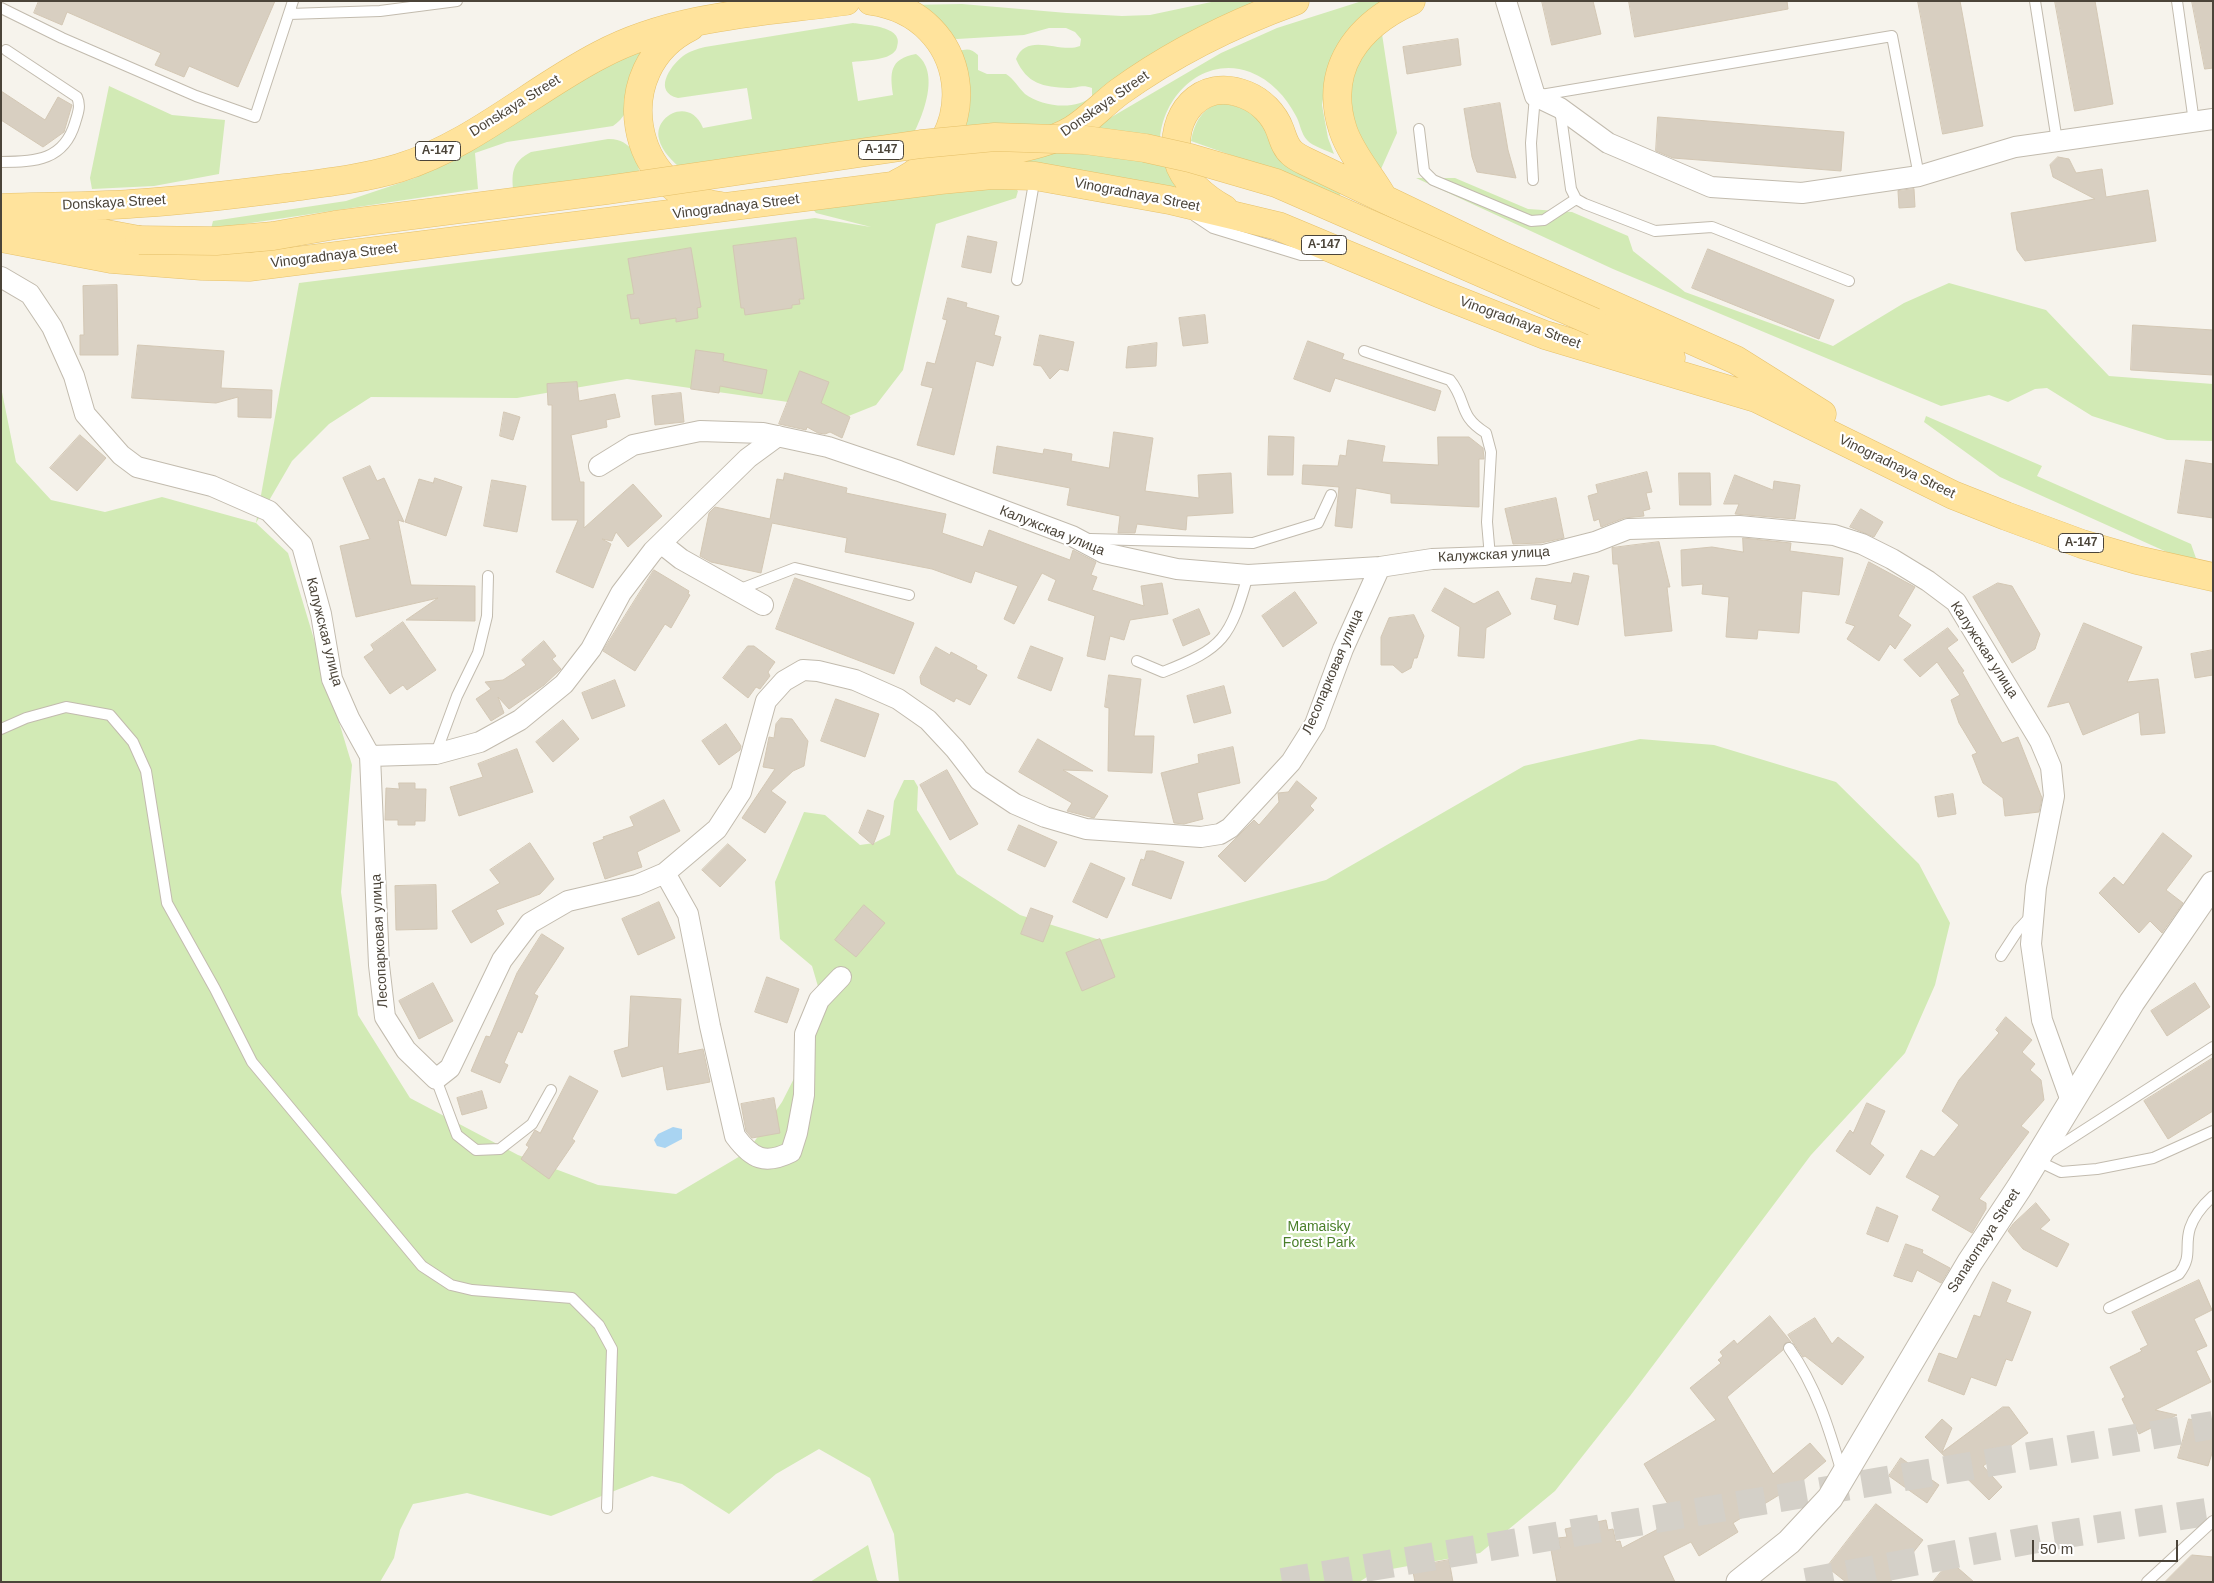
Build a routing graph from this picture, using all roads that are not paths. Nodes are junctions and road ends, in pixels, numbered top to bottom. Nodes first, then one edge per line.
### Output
1 (293, 1) edge
2 (457, 1) edge
3 (846, 1) edge
4 (871, 1) edge
5 (1295, 1) edge
6 (1411, 1) edge
7 (1506, 1) edge
8 (2035, 1) edge
9 (2177, 1) edge
10 (1, 8) edge
11 (289, 14) junction
12 (717, 18) junction
13 (6, 50) dead end
14 (1535, 96) junction
15 (1560, 108) junction
16 (2203, 120) edge
17 (1419, 129) dead end
18 (2057, 141) junction
19 (1, 162) edge
20 (1035, 176) junction
21 (1919, 176) junction
22 (1533, 180) dead end
23 (875, 189) junction
24 (1382, 196) junction
25 (1576, 199) junction
26 (1169, 200) junction
27 (746, 206) junction
28 (1, 208) edge
29 (1234, 215) junction
30 (1, 222) edge
31 (1, 238) edge
32 (1348, 255) junction
33 (1, 277) edge
34 (1017, 280) dead end
35 (1849, 280) dead end
36 (1364, 351) dead end
37 (1756, 398) junction
38 (778, 436) junction
39 (599, 466) dead end
40 (1330, 495) dead end
41 (1953, 495) junction
42 (1072, 536) junction
43 (662, 544) junction
44 (1490, 557) junction
45 (1380, 567) junction
46 (1248, 575) junction
47 (488, 576) dead end
48 (2213, 577) edge
49 (738, 590) junction
50 (909, 595) dead end
51 (763, 605) dead end
52 (1137, 662) dead end
53 (1, 729) edge
54 (436, 754) junction
55 (370, 756) junction
56 (665, 873) junction
57 (2213, 884) edge
58 (2034, 912) junction
59 (2001, 956) dead end
60 (841, 977) dead end
61 (2213, 1047) edge
62 (436, 1079) junction
63 (551, 1090) dead end
64 (2071, 1101) junction
65 (2213, 1131) edge
66 (2036, 1160) junction
67 (2213, 1196) edge
68 (2109, 1308) dead end
69 (1789, 1348) dead end
70 (1843, 1476) junction
71 (607, 1508) dead end
72 (2213, 1521) edge
73 (1739, 1582) edge
74 (2148, 1582) edge

1 - 11 lane
2 - 11 lane
3 - 12 main road, Donskaya Street / А-147
4 - 23 main road, А-147
5 - 23 main road, Donskaya Street / А-147
6 - 24 main road
7 - 14 street
8 - 18 lane
9 - 16 lane
10 - 11 lane
12 - 27 main road, А-147
12 - 28 main road, Donskaya Street / А-147
13 - 19 lane
14 - 15 street
14 - 21 lane
14 - 22 lane
15 - 21 street
15 - 25 lane
16 - 18 street
17 - 25 lane
18 - 21 street
20 - 23 main road, Vinogradnaya Street / А-147
20 - 26 main road, Vinogradnaya Street / А-147
20 - 34 lane
23 - 27 main road, Vinogradnaya Street / А-147
24 - 29 main road, А-147
24 - 41 main road, А-147
25 - 35 lane
26 - 29 main road, Vinogradnaya Street / А-147
26 - 32 lane
27 - 31 main road, Vinogradnaya Street / А-147
29 - 32 main road, Vinogradnaya Street / А-147
30 - 37 main road, А-147, bridge
32 - 37 main road, Vinogradnaya Street / А-147
33 - 55 street, Калужская улица
36 - 44 lane
37 - 41 main road, Vinogradnaya Street / А-147
38 - 39 street, Калужская улица
38 - 42 street, Калужская улица
38 - 43 street
40 - 42 lane
41 - 48 main road, Vinogradnaya Street / А-147
42 - 46 street, Калужская улица
43 - 49 street
43 - 54 street
44 - 45 street, Калужская улица
44 - 58 street, Калужская улица
45 - 46 street, Калужская улица
45 - 56 street, Лесопарковая улица
46 - 52 lane
47 - 54 lane
49 - 50 lane
49 - 51 street
53 - 71 lane
54 - 55 street
55 - 62 street, Лесопарковая улица
56 - 60 street
56 - 62 street, Лесопарковая улица
57 - 64 street, Sanatornaya Street
58 - 59 lane
58 - 64 street, Калужская улица
61 - 66 lane
62 - 63 lane
64 - 66 street, Sanatornaya Street
65 - 66 lane
66 - 70 street, Sanatornaya Street
67 - 68 lane
69 - 70 lane
70 - 73 street, Sanatornaya Street
72 - 74 lane

